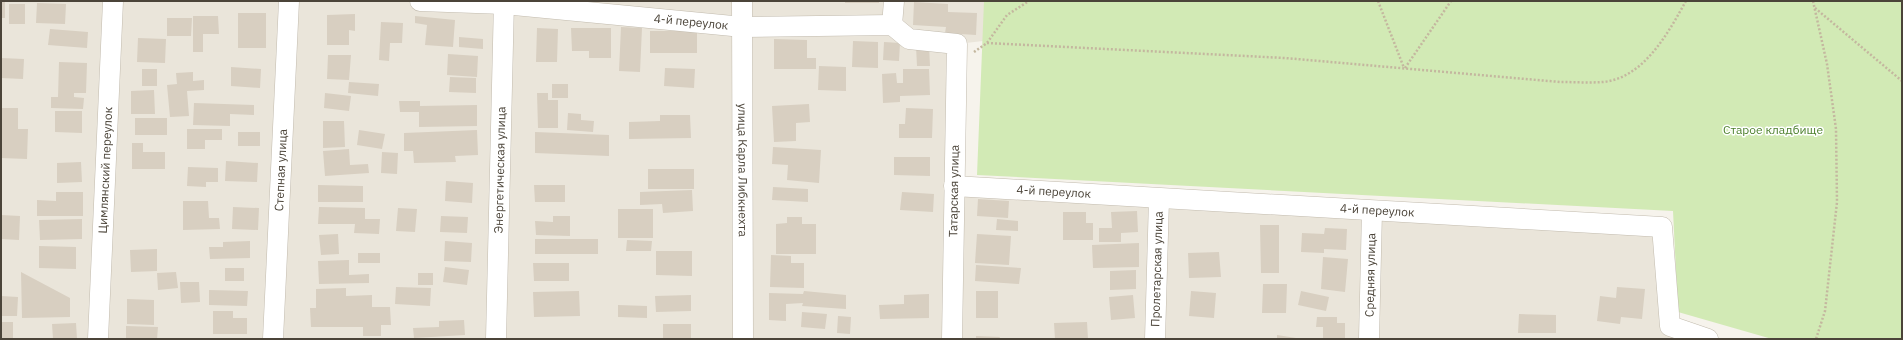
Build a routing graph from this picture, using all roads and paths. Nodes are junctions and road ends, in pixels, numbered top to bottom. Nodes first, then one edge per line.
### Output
1 (113, 1) edge
2 (289, 1) edge
3 (420, 1) edge
4 (742, 1) edge
5 (894, 1) edge
6 (1029, 1) edge
7 (1378, 1) edge
8 (1451, 1) edge
9 (1686, 1) edge
10 (1813, 1) edge
11 (504, 3) edge
12 (1814, 8) junction
13 (892, 25) junction
14 (743, 27) junction
15 (987, 43) junction
16 (957, 51) junction
17 (1405, 68) junction
18 (1902, 81) edge
19 (954, 186) junction
20 (1159, 198) junction
21 (1372, 211) junction
22 (98, 339) edge
23 (273, 339) edge
24 (496, 339) edge
25 (743, 339) edge
26 (952, 339) edge
27 (1156, 339) edge
28 (1369, 339) edge
29 (1708, 339) edge
30 (1816, 339) edge

1 - 22 street, Цимлянский переулок
2 - 23 street, Степная улица
3 - 11 street, 4-й переулок
4 - 14 street, улица Карла Либкнехта
5 - 13 street
6 - 15 path
7 - 17 path
8 - 17 path
9 - 17 path
10 - 12 path
11 - 14 street, 4-й переулок
11 - 24 street, Энергетическая улица
12 - 18 path
12 - 30 path
13 - 14 street, 4-й переулок
13 - 16 street
14 - 25 street, улица Карла Либкнехта
15 - 16 path
15 - 17 path
16 - 19 street, Татарская улица
19 - 20 street, 4-й переулок
19 - 26 street, Татарская улица
20 - 21 street, 4-й переулок
20 - 27 street, Пролетарская улица
21 - 28 street, Средняя улица
21 - 29 street, 4-й переулок

